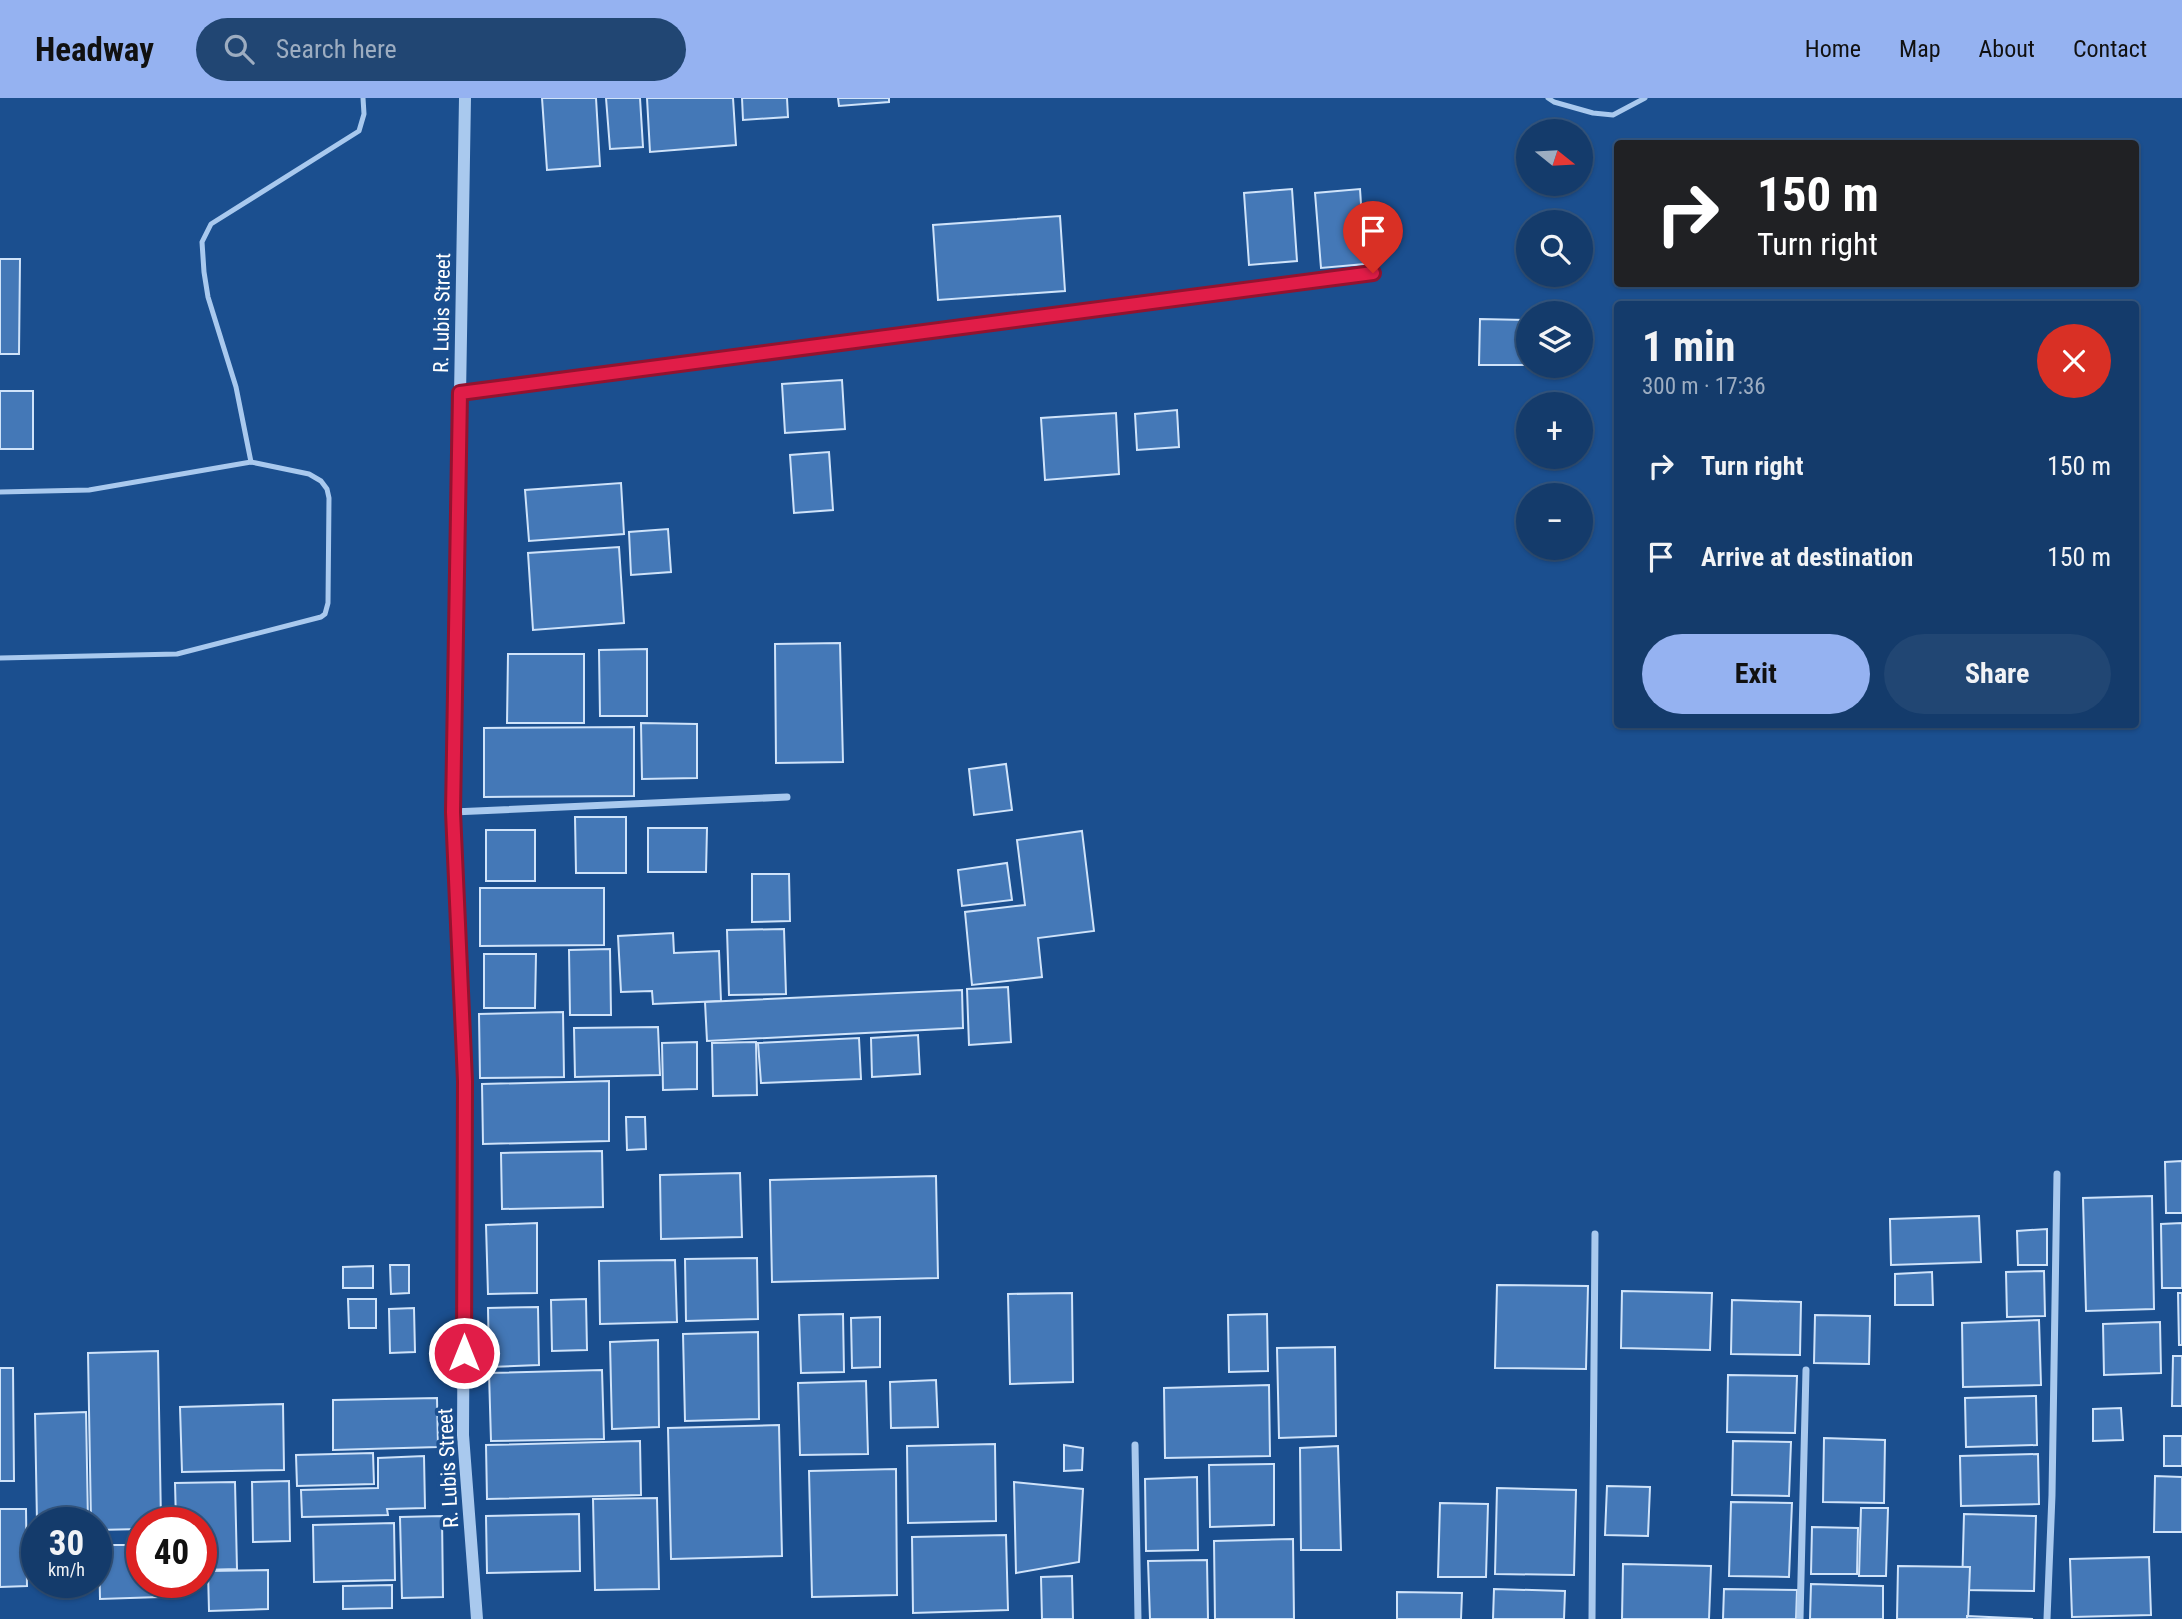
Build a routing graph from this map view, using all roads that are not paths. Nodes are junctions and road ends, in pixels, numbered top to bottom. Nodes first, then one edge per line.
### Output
1 (363, 98) edge
2 (465, 98) edge
3 (1548, 98) edge
4 (1645, 98) edge
5 (1373, 273) dead end
6 (460, 393) junction
7 (251, 462) junction
8 (0, 492) edge
9 (0, 658) edge
10 (787, 797) dead end
11 (453, 812) junction
12 (2057, 1174) dead end
13 (1595, 1234) dead end
14 (1806, 1370) dead end
15 (1135, 1445) dead end
16 (477, 1619) edge
17 (1138, 1619) edge
18 (1592, 1619) edge
19 (1800, 1619) edge
20 (2047, 1619) edge

1 - 7 lane
2 - 6 street, R. Lubis Street
3 - 4 lane
5 - 6 street
6 - 11 street, R. Lubis Street
7 - 8 lane
7 - 9 lane
10 - 11 street
11 - 16 street, R. Lubis Street
12 - 20 street
13 - 18 street
14 - 19 street
15 - 17 street

